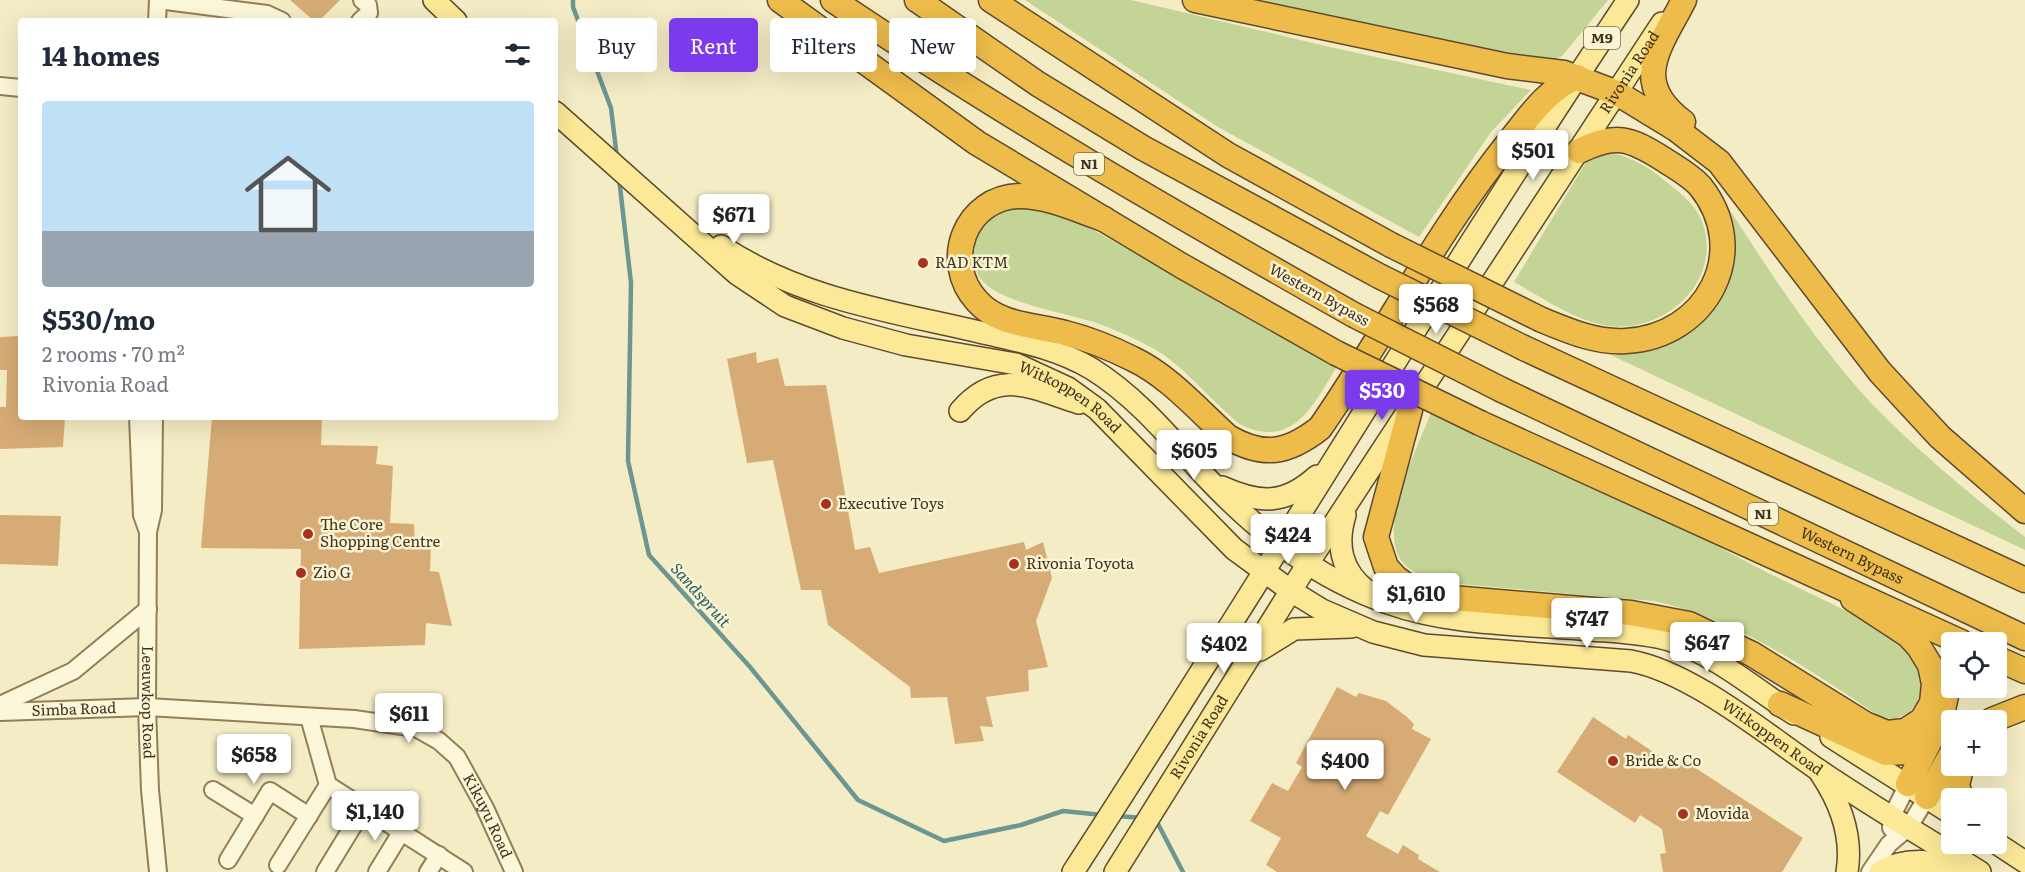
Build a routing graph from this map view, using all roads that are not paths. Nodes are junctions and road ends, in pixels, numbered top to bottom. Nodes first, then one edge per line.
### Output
1 (158, 0) edge
2 (362, 0) edge
3 (434, 0) edge
4 (780, 0) edge
5 (833, 0) edge
6 (917, 0) edge
7 (991, 0) edge
8 (1195, 0) edge
9 (1628, 0) edge
10 (1677, 0) edge
11 (1684, 0) edge
12 (157, 18) edge
13 (276, 18) edge
14 (363, 18) edge
15 (453, 18) edge
16 (1577, 77) junction
17 (0, 86) edge
18 (18, 88) edge
19 (1617, 93) junction
20 (558, 115) edge
21 (1579, 151) junction
22 (1759, 213) junction
23 (674, 215) junction
24 (1104, 219) junction
25 (1097, 409) junction
26 (1410, 410) junction
27 (960, 411) dead end
28 (138, 420) edge
29 (154, 420) edge
30 (1333, 461) junction
31 (1209, 481) junction
32 (1349, 503) junction
33 (2025, 511) edge
34 (148, 532) junction
35 (1279, 546) junction
36 (1307, 565) junction
37 (1263, 571) junction
38 (1820, 577) junction
39 (2025, 580) edge
40 (1291, 591) junction
41 (1853, 599) junction
42 (1379, 600) junction
43 (148, 609) junction
44 (1358, 627) junction
45 (1941, 633) edge
46 (2025, 638) edge
47 (1251, 657) junction
48 (2007, 663) edge
49 (2025, 671) edge
50 (1779, 704) junction
51 (0, 705) edge
52 (2025, 706) edge
53 (147, 707) junction
54 (0, 712) edge
55 (2007, 714) edge
56 (309, 717) junction
57 (1938, 727) junction
58 (1941, 765) edge
59 (1818, 770) junction
60 (328, 785) junction
61 (213, 790) dead end
62 (1917, 790) junction
63 (1941, 806) edge
64 (364, 808) junction
65 (255, 816) junction
66 (309, 816) junction
67 (1900, 822) junction
68 (402, 831) junction
69 (2007, 850) edge
70 (439, 855) junction
71 (228, 860) dead end
72 (2025, 862) edge
73 (278, 865) dead end
74 (158, 872) edge
75 (325, 872) edge
76 (376, 872) edge
77 (428, 872) edge
78 (464, 872) edge
79 (514, 872) edge
80 (1073, 872) edge
81 (1115, 872) edge
82 (1847, 872) edge
83 (1870, 872) edge
84 (1880, 872) edge
85 (1966, 872) edge
86 (1980, 872) edge

1 - 12 street
1 - 13 street
2 - 14 street
3 - 15 main road
4 - 24 highway
5 - 46 highway, Western Bypass / N1, bridge
6 - 39 highway, bridge
7 - 21 highway, bridge
8 - 16 highway
9 - 16 main road, M9
10 - 19 main road, Rivonia Road / M9
11 - 22 highway
16 - 19 highway
16 - 24 highway
16 - 30 main road, M9
17 - 18 street
19 - 21 main road, Rivonia Road / M9
19 - 22 highway
20 - 23 main road, Witkoppen Road
21 - 26 main road, Rivonia Road / M9
22 - 33 highway
23 - 25 main road, Witkoppen Road
23 - 31 main road, Witkoppen Road
24 - 38 highway, bridge
25 - 27 main road
25 - 37 main road, Witkoppen Road
26 - 32 main road, Rivonia Road / M9
26 - 41 highway
28 - 34 street, Leeuwkop Road
29 - 34 street, Leeuwkop Road
30 - 31 main road
30 - 35 main road, M9
31 - 35 main road, Witkoppen Road
32 - 36 main road, Rivonia Road / M9
32 - 42 main road
34 - 43 street, Leeuwkop Road
35 - 36 main road, Witkoppen Road
35 - 37 main road, M9
36 - 40 main road, Rivonia Road / M9
36 - 42 main road, Witkoppen Road
37 - 40 main road, Witkoppen Road
37 - 80 main road, M9
38 - 41 highway
38 - 45 highway
40 - 44 main road, Witkoppen Road
40 - 47 main road, Rivonia Road / M9
41 - 57 highway
42 - 50 main road, Witkoppen Road
43 - 51 street
43 - 53 street, Leeuwkop Road
44 - 47 main road
44 - 59 main road, Witkoppen Road
47 - 81 main road, Rivonia Road / M9
48 - 49 highway
50 - 57 highway
50 - 62 main road, Witkoppen Road
52 - 55 highway
53 - 54 street, Simba Road
53 - 56 street, Kikuyu Road
53 - 74 street, Leeuwkop Road
56 - 60 street
56 - 79 street, Kikuyu Road
57 - 62 highway
58 - 62 highway
59 - 67 main road, Witkoppen Road
59 - 82 main road
60 - 64 street
60 - 66 street
61 - 65 street
62 - 63 main road, Witkoppen Road
62 - 67 street
62 - 67 street
64 - 68 street
64 - 75 street
65 - 66 street
65 - 71 street
66 - 73 street
67 - 83 street
67 - 86 main road, Witkoppen Road
68 - 70 street
68 - 76 street
69 - 72 main road
70 - 77 street
70 - 78 street
84 - 85 main road

